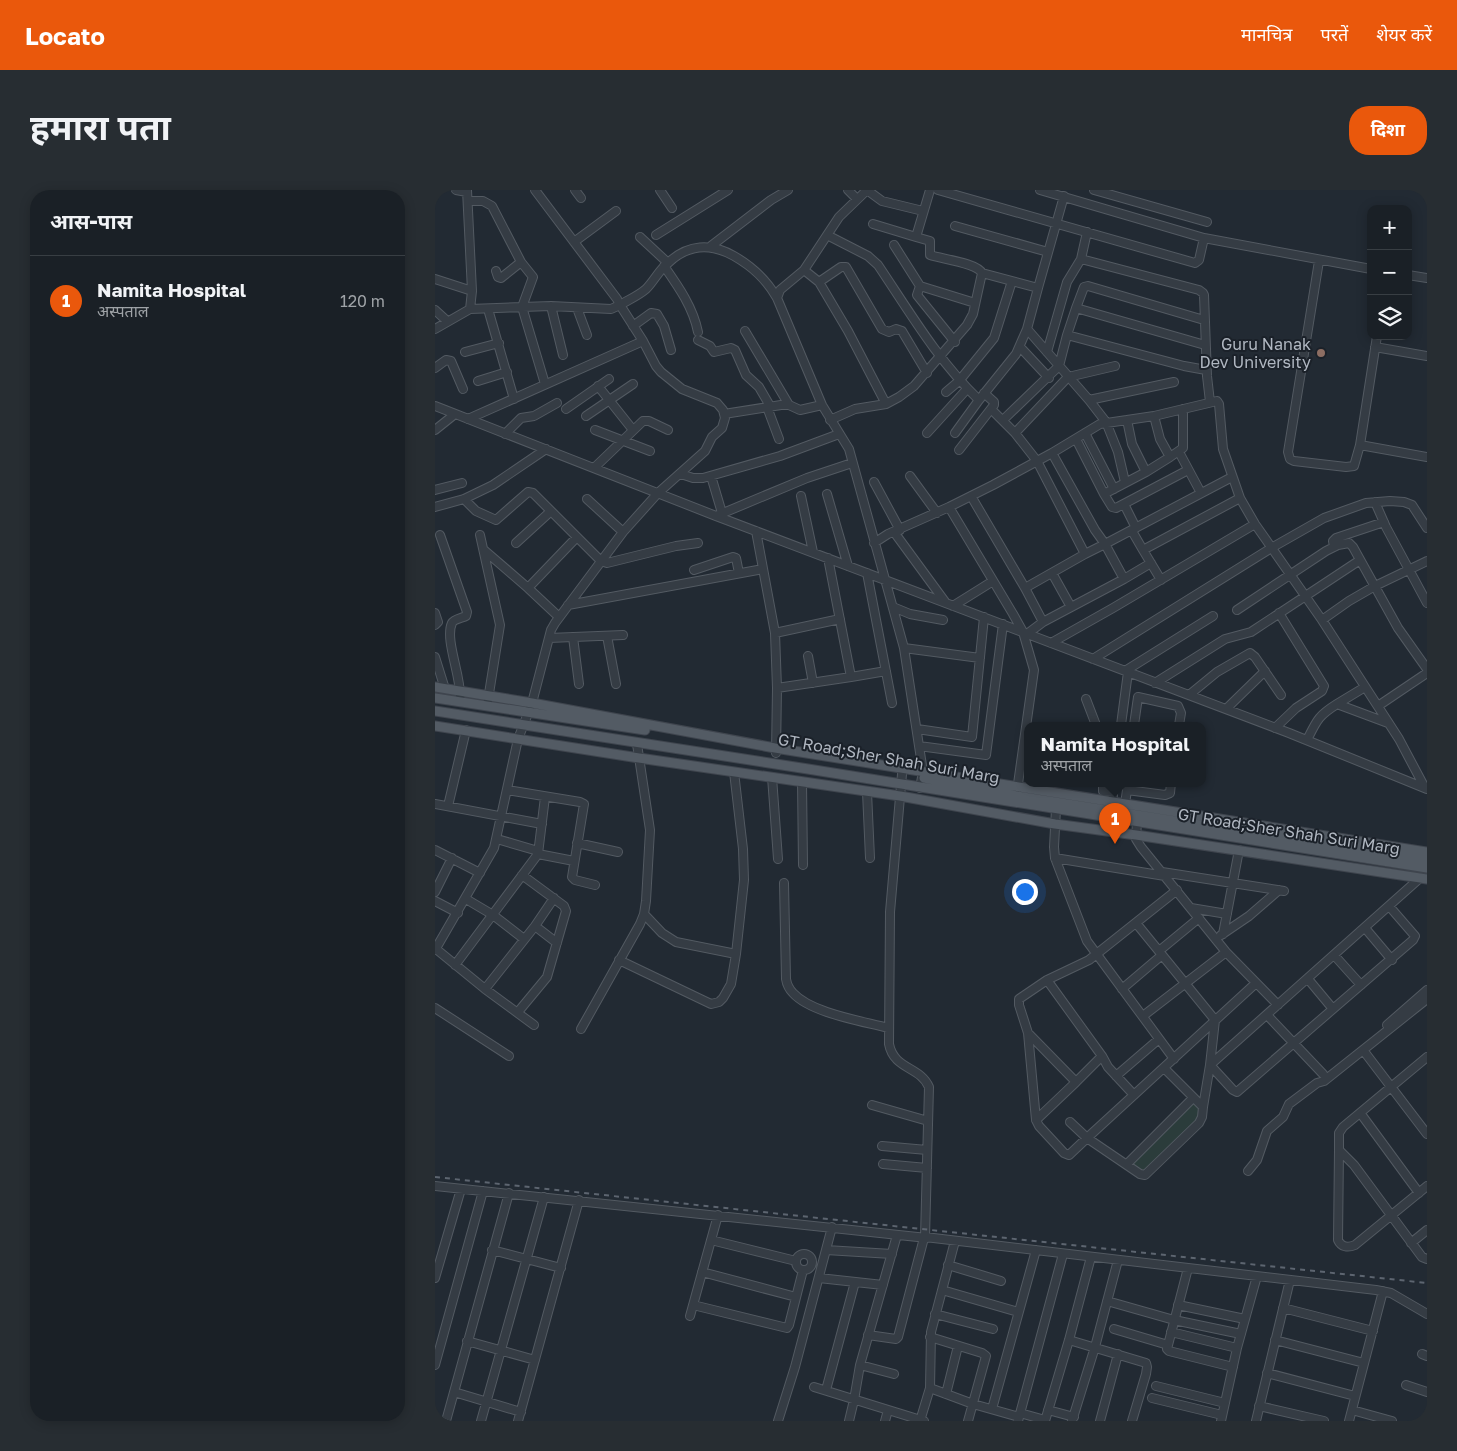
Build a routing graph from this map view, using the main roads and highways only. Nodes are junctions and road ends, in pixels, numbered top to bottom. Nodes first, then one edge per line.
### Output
1 (435, 687) edge
2 (461, 696) junction
3 (435, 698) edge
4 (435, 711) edge
5 (435, 726) edge
6 (776, 751) junction
7 (923, 775) junction
8 (1111, 807) junction
9 (1427, 852) edge
10 (1427, 861) edge
11 (1427, 868) edge
12 (1424, 879) edge

1 - 2 main road
2 - 3 main road, GT Road;Sher Shah Suri Marg
2 - 6 main road
2 - 6 main road, GT Road;Sher Shah Suri Marg
4 - 11 main road, GT Road;Sher Shah Suri Marg
5 - 12 main road
6 - 7 main road
6 - 7 main road, GT Road;Sher Shah Suri Marg
7 - 8 main road, GT Road;Sher Shah Suri Marg
8 - 9 main road
8 - 10 main road, GT Road;Sher Shah Suri Marg

